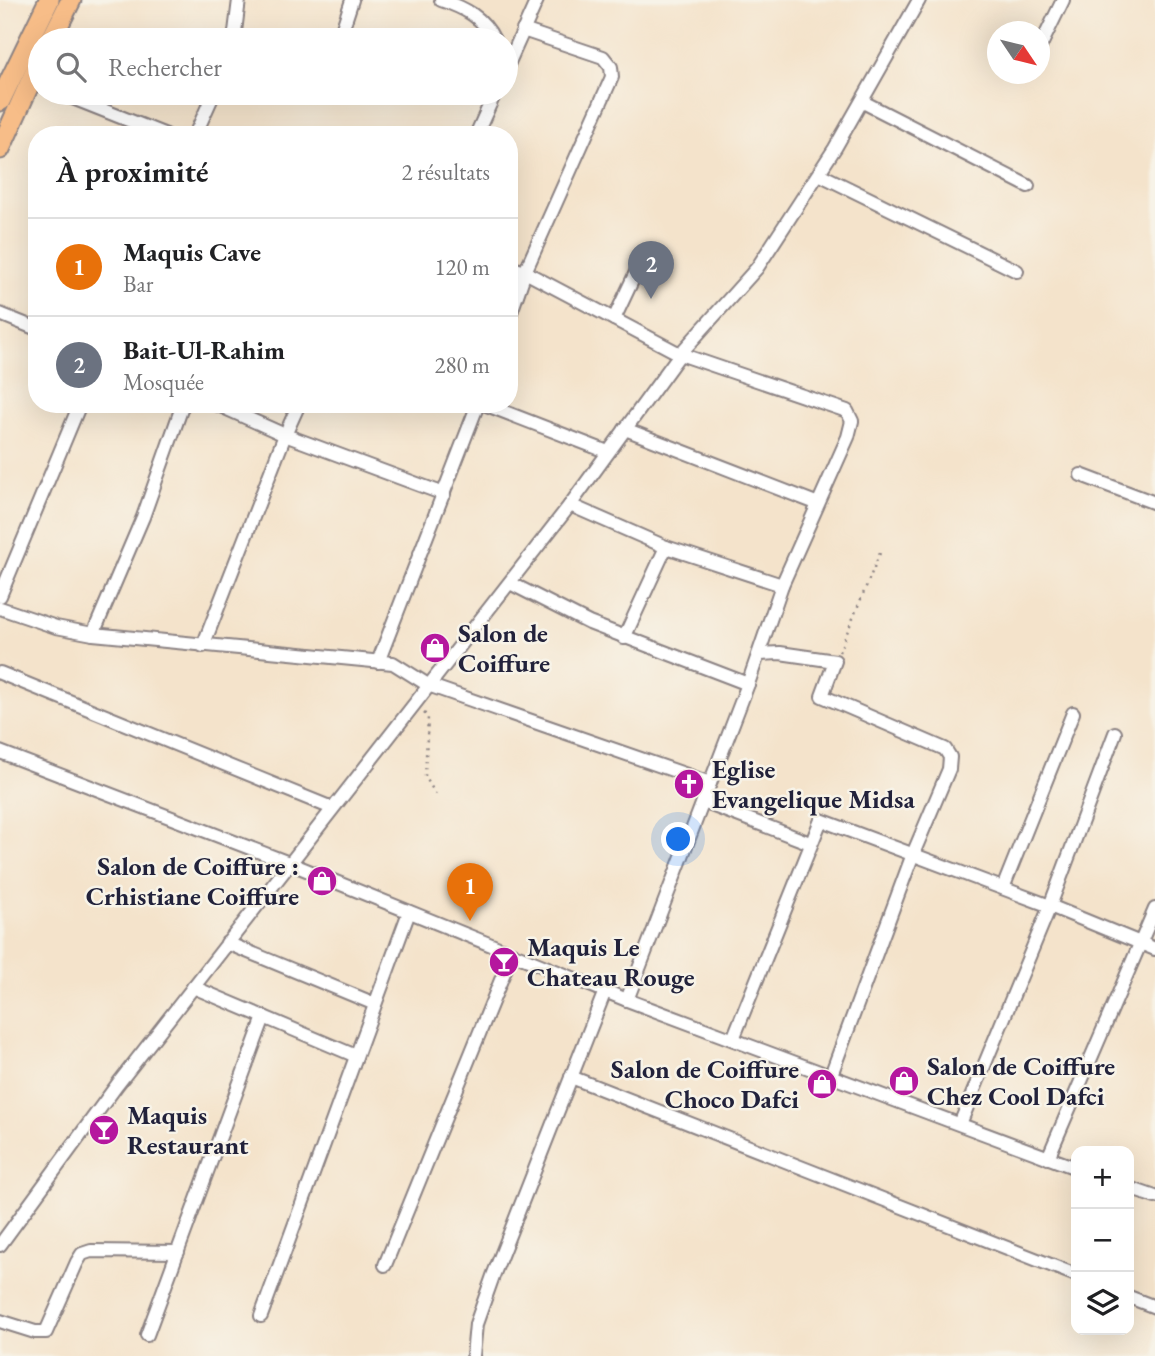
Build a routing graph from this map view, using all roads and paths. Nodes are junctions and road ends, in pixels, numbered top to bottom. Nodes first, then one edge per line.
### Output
1 (49, 0) edge
2 (71, 0) edge
3 (239, 0) edge
4 (352, 0) edge
5 (441, 0) edge
6 (537, 0) edge
7 (919, 0) edge
8 (1063, 0) edge
9 (1050, 27) edge
10 (36, 28) edge
11 (57, 28) edge
12 (236, 28) edge
13 (343, 28) edge
14 (485, 28) edge
15 (523, 30) junction
16 (518, 41) edge
17 (28, 44) edge
18 (28, 96) edge
19 (0, 102) edge
20 (863, 102) junction
21 (90, 105) edge
22 (209, 105) edge
23 (490, 105) edge
24 (143, 126) edge
25 (199, 126) edge
26 (481, 126) edge
27 (0, 149) edge
28 (819, 174) junction
29 (1028, 186) dead end
30 (646, 251) dead end
31 (518, 270) edge
32 (1017, 271) dead end
33 (525, 272) junction
34 (518, 292) edge
35 (0, 314) edge
36 (614, 319) junction
37 (28, 325) edge
38 (680, 354) junction
39 (76, 413) edge
40 (180, 413) edge
41 (236, 413) edge
42 (295, 413) edge
43 (475, 413) edge
44 (507, 413) edge
45 (625, 429) junction
46 (285, 435) junction
47 (607, 452) junction
48 (1081, 475) dead end
49 (444, 494) junction
50 (816, 503) junction
51 (1155, 503) edge
52 (570, 505) junction
53 (666, 547) junction
54 (880, 553) dead end
55 (510, 583) junction
56 (782, 585) junction
57 (0, 596) edge
58 (0, 608) edge
59 (93, 634) junction
60 (624, 638) junction
61 (203, 646) junction
62 (759, 654) junction
63 (835, 661) junction
64 (377, 662) junction
65 (0, 673) edge
66 (748, 684) junction
67 (428, 685) junction
68 (414, 704) junction
69 (1073, 713) dead end
70 (1115, 733) dead end
71 (0, 751) edge
72 (710, 783) junction
73 (436, 794) dead end
74 (703, 802) junction
75 (332, 808) junction
76 (810, 843) junction
77 (913, 854) junction
78 (289, 863) junction
79 (1003, 888) junction
80 (1050, 906) junction
81 (1155, 909) edge
82 (409, 912) junction
83 (227, 943) junction
84 (1140, 944) junction
85 (1155, 949) edge
86 (512, 953) junction
87 (193, 987) junction
88 (605, 991) junction
89 (627, 1000) junction
90 (375, 1004) junction
91 (264, 1017) junction
92 (733, 1039) junction
93 (356, 1056) junction
94 (831, 1075) junction
95 (571, 1077) junction
96 (960, 1124) junction
97 (1048, 1158) junction
98 (1071, 1166) edge
99 (1134, 1190) edge
100 (1155, 1197) edge
101 (0, 1245) edge
102 (177, 1252) junction
103 (385, 1265) dead end
104 (1071, 1273) edge
105 (1134, 1299) edge
106 (1155, 1307) edge
107 (261, 1316) dead end
108 (0, 1321) edge
109 (147, 1335) dead end
110 (472, 1356) edge

1 - 10 main road
2 - 11 main road
3 - 12 street
4 - 13 street
5 - 14 street
6 - 15 street
7 - 20 street
8 - 9 street
15 - 16 street
15 - 33 street
17 - 19 main road
18 - 27 main road
20 - 28 street
20 - 29 street
21 - 24 street
22 - 25 street
23 - 26 street
28 - 32 street
28 - 38 street
30 - 36 street
31 - 33 street
33 - 34 street
33 - 36 street
35 - 37 street
36 - 38 street
38 - 45 street
38 - 50 street
39 - 57 street
40 - 59 street
41 - 46 street
42 - 46 street
43 - 49 street
44 - 47 street
45 - 47 street
45 - 50 street
46 - 49 street
46 - 61 street
47 - 52 street
48 - 51 street
49 - 64 street
50 - 56 street
52 - 53 street
52 - 55 street
53 - 56 street
53 - 60 street
54 - 63 path
55 - 60 street
55 - 67 street
56 - 62 street
58 - 59 street
59 - 61 street
60 - 66 street
61 - 64 street
62 - 63 street
62 - 66 street
63 - 77 street
64 - 67 street
65 - 75 street
66 - 72 street
67 - 68 street
67 - 72 street
68 - 73 path
68 - 75 street
69 - 79 street
70 - 80 street
71 - 78 street
72 - 74 street
74 - 76 street
74 - 89 street
75 - 78 street
76 - 77 street
76 - 92 street
77 - 79 street
77 - 94 street
78 - 82 street
78 - 83 street
79 - 80 street
80 - 84 street
80 - 96 street
81 - 84 street
82 - 86 street
82 - 90 street
83 - 87 street
83 - 90 street
84 - 85 street
84 - 97 street
86 - 88 street
86 - 103 street
87 - 91 street
87 - 101 street
88 - 89 street
88 - 95 street
89 - 92 street
90 - 93 street
91 - 93 street
91 - 102 street
92 - 94 street
93 - 107 street
94 - 96 street
95 - 104 street
95 - 110 street
96 - 97 street
97 - 98 street
99 - 100 street
102 - 108 street
102 - 109 street
105 - 106 street

